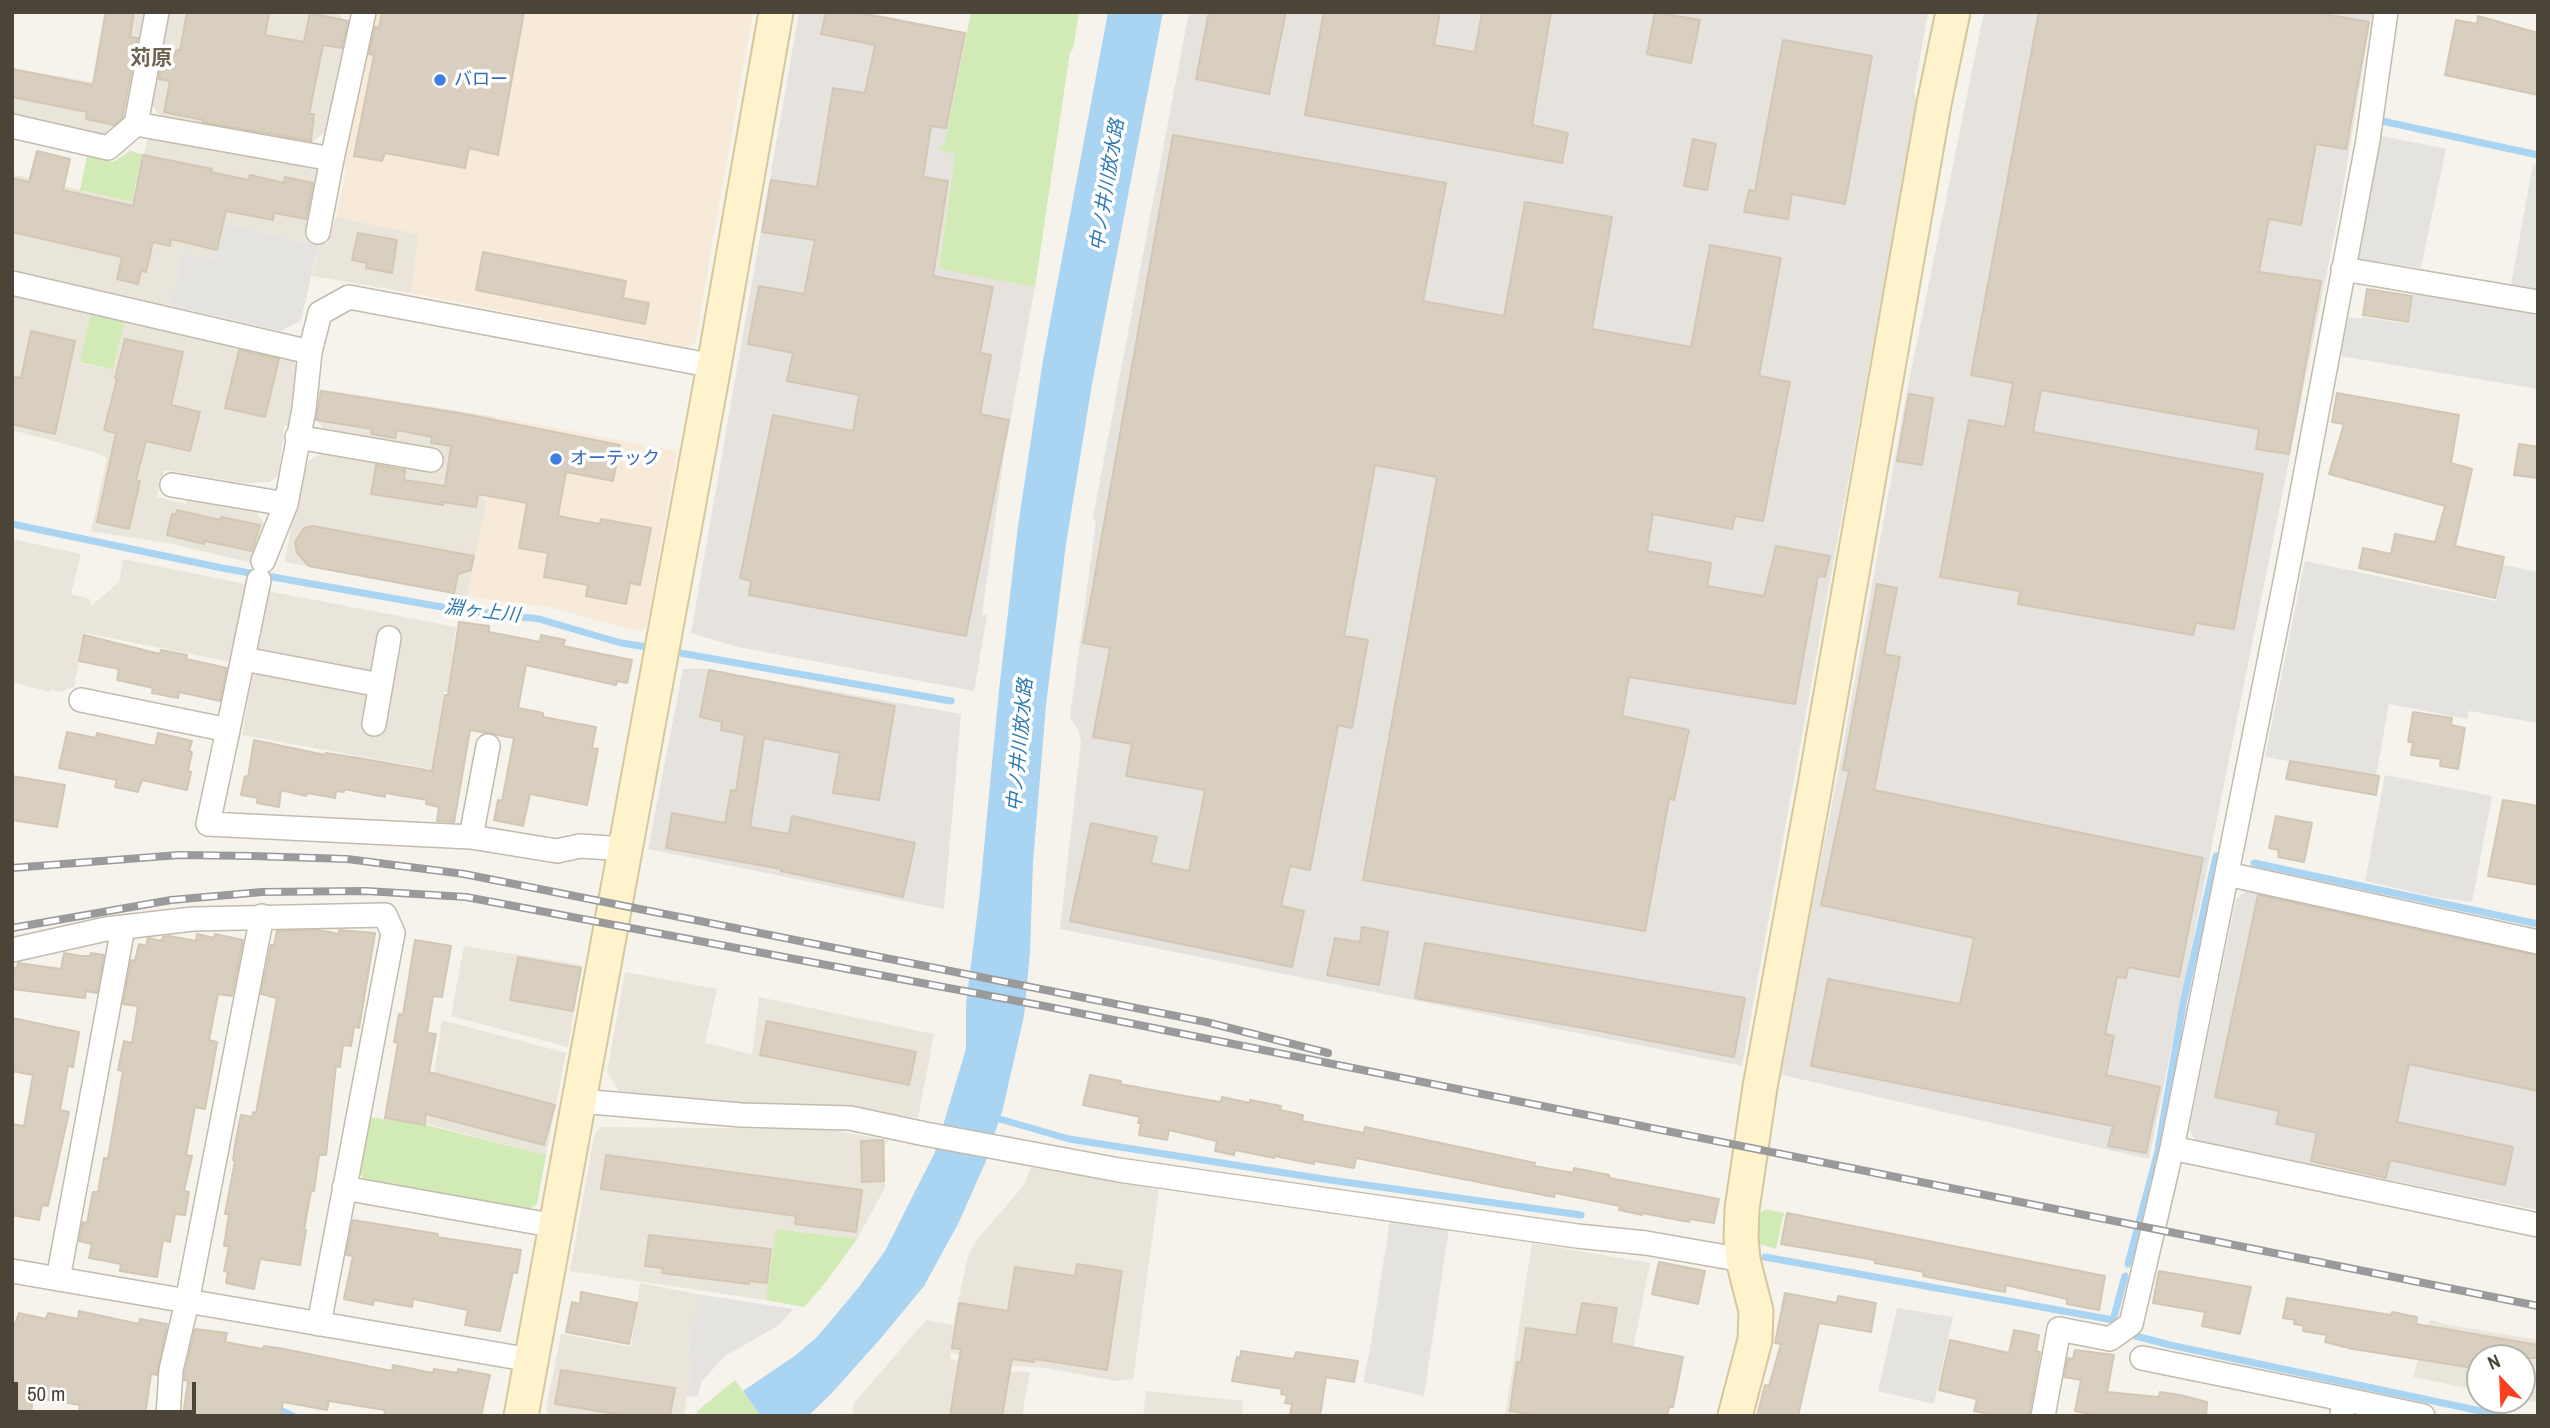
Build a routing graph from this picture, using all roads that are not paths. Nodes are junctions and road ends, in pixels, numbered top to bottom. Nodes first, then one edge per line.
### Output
1 (157, 12) edge
2 (364, 12) edge
3 (776, 12) edge
4 (1952, 12) edge
5 (2386, 12) edge
6 (136, 124) junction
7 (12, 126) edge
8 (332, 159) junction
9 (318, 232) dead end
10 (2343, 269) junction
11 (12, 283) edge
12 (2538, 302) edge
13 (310, 352) junction
14 (714, 366) junction
15 (297, 437) junction
16 (431, 460) dead end
17 (172, 485) dead end
18 (286, 504) junction
19 (389, 638) dead end
20 (244, 659) junction
21 (380, 685) junction
22 (81, 700) dead end
23 (374, 724) dead end
24 (229, 730) junction
25 (488, 746) dead end
26 (471, 837) junction
27 (626, 849) junction
28 (2227, 874) junction
29 (262, 916) junction
30 (123, 928) junction
31 (2538, 942) edge
32 (12, 950) edge
33 (580, 1101) junction
34 (2172, 1148) junction
35 (344, 1188) junction
36 (2538, 1225) edge
37 (556, 1226) junction
38 (1743, 1260) junction
39 (12, 1271) edge
40 (58, 1279) junction
41 (187, 1302) junction
42 (319, 1324) junction
43 (2142, 1358) dead end
44 (531, 1360) junction
45 (2342, 1407) edge
46 (168, 1416) edge
47 (521, 1416) edge
48 (1735, 1416) edge
49 (2043, 1416) edge
50 (2423, 1416) edge

1 - 6 street
2 - 8 street
3 - 14 street
4 - 38 street
5 - 10 street
6 - 7 street
6 - 8 street
8 - 9 street
10 - 12 street
10 - 28 street
11 - 13 street
13 - 14 street
13 - 15 street
14 - 27 street
15 - 16 street
15 - 18 street
17 - 18 street
18 - 20 street
19 - 21 street
20 - 21 street
20 - 24 street
21 - 23 street
22 - 24 street
24 - 26 street
25 - 26 street
26 - 27 street
27 - 33 street
28 - 31 street
28 - 34 street
29 - 30 street
29 - 35 street
29 - 41 street
30 - 32 street
30 - 40 street
33 - 37 street
33 - 38 street
34 - 36 street
34 - 49 street
35 - 37 street
35 - 42 street
37 - 44 street
38 - 48 street
39 - 40 street
40 - 41 street
41 - 42 street
41 - 46 street
42 - 44 street
43 - 45 street
44 - 47 street
45 - 50 street

